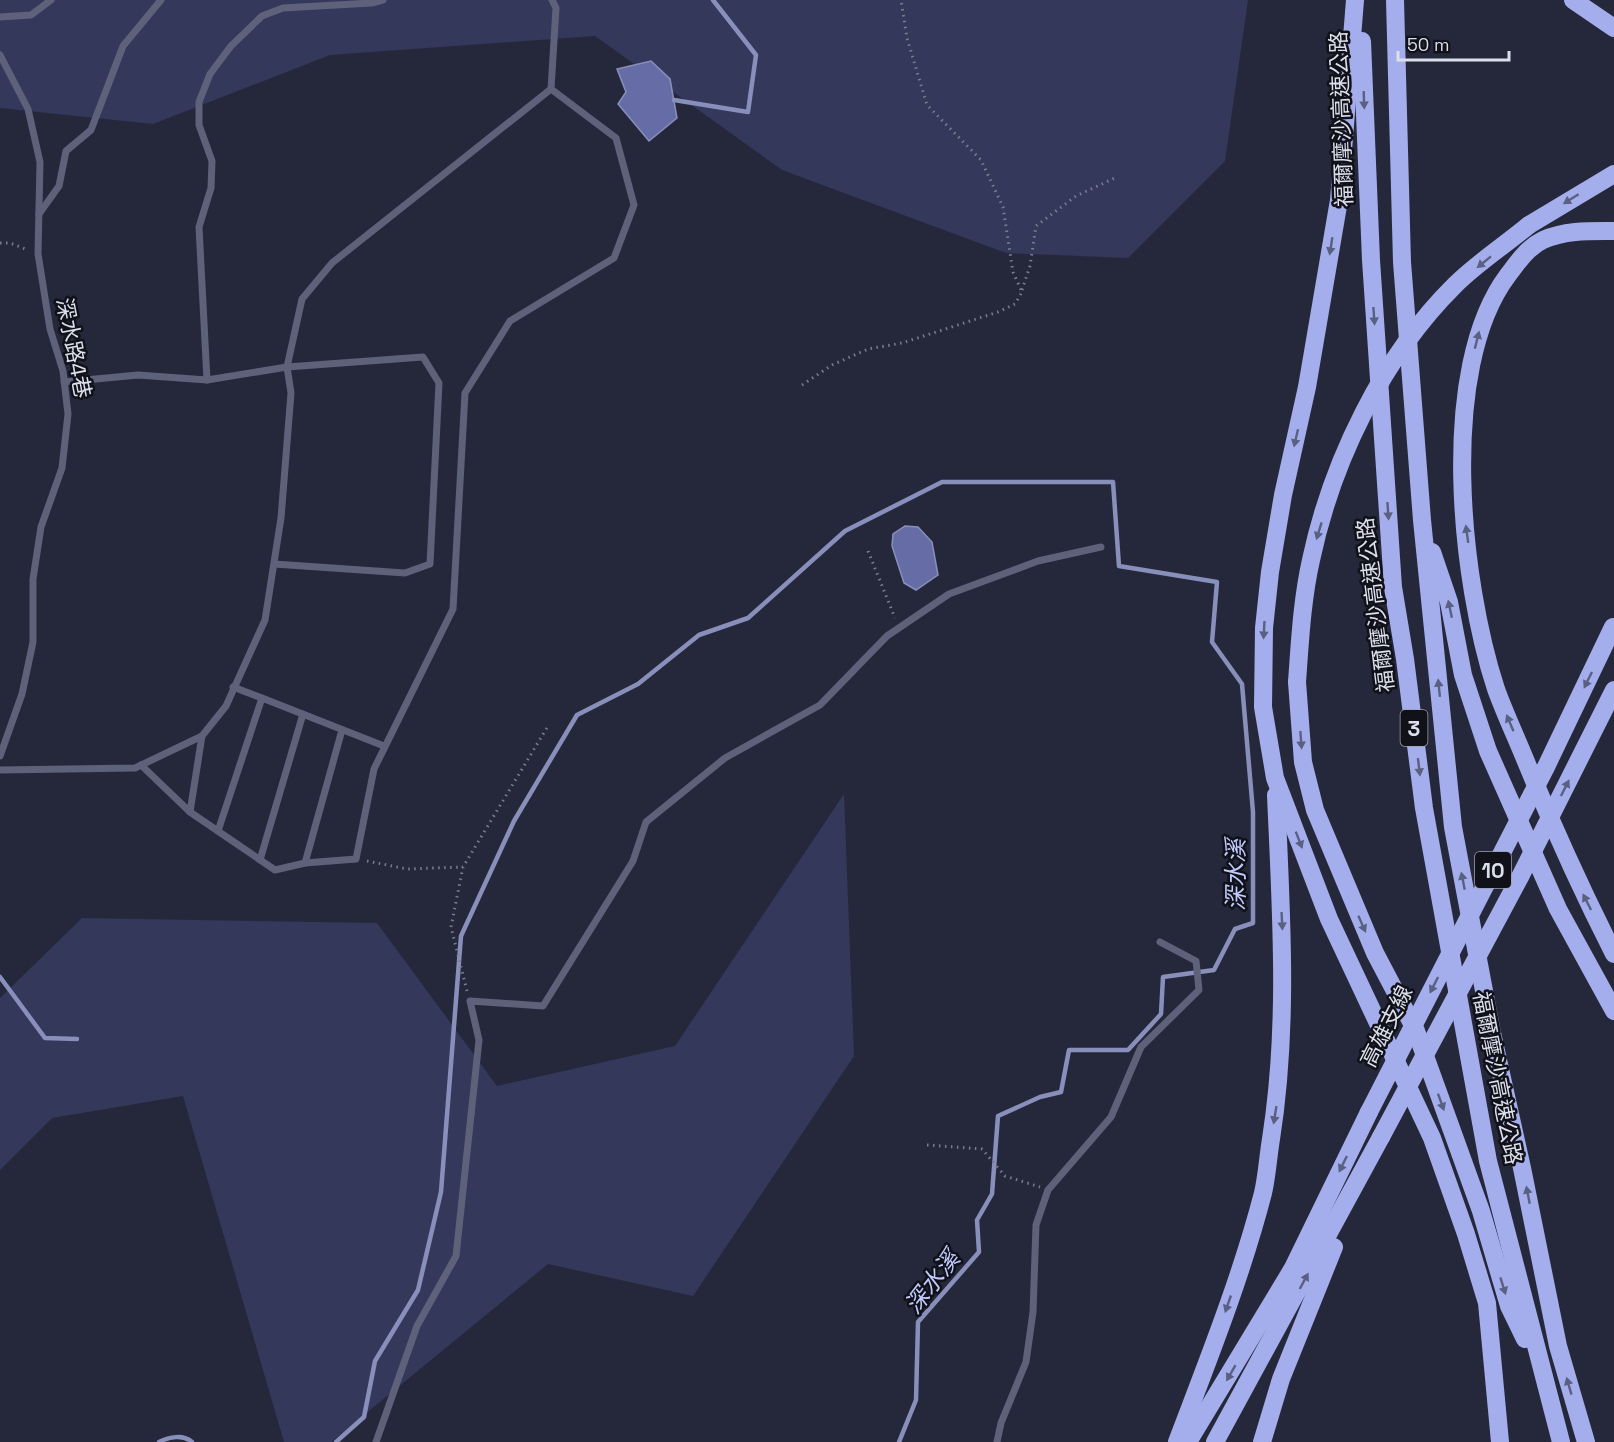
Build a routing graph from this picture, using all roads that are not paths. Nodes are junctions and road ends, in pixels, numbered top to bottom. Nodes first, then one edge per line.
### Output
1 (51, 0) edge
2 (161, 0) edge
3 (383, 0) edge
4 (552, 0) edge
5 (1355, 0) edge
6 (1360, 0) edge
7 (1395, 0) edge
8 (1573, 0) edge
9 (372, 2) edge
10 (0, 17) edge
11 (1614, 28) edge
12 (0, 55) edge
13 (551, 89) junction
14 (1614, 174) edge
15 (38, 215) junction
16 (1614, 231) edge
17 (287, 367) junction
18 (207, 380) junction
19 (64, 382) junction
20 (1422, 520) junction
21 (1101, 547) dead end
22 (274, 564) junction
23 (1614, 626) edge
24 (233, 687) junction
25 (1614, 690) edge
26 (262, 698) junction
27 (303, 714) junction
28 (342, 730) junction
29 (202, 736) junction
30 (384, 746) junction
31 (0, 756) edge
32 (141, 765) junction
33 (0, 770) edge
34 (1275, 778) junction
35 (190, 812) junction
36 (218, 831) junction
37 (260, 860) junction
38 (305, 863) junction
39 (1160, 942) dead end
40 (1614, 954) edge
41 (1614, 1011) edge
42 (1369, 1160) junction
43 (1542, 1374) junction
44 (376, 1442) edge
45 (997, 1442) edge
46 (1178, 1442) edge
47 (1188, 1442) edge
48 (1215, 1442) edge
49 (1262, 1442) edge
50 (1500, 1442) edge
51 (1561, 1442) edge
52 (1586, 1442) edge

1 - 10 lane
2 - 15 lane
3 - 9 lane
4 - 13 lane
5 -> 34 highway
6 -> 43 highway, 福爾摩沙高速公路 / 3
7 - 20 highway, 福爾摩沙高速公路 / 3
8 - 11 highway
9 - 18 lane
12 - 15 lane, 深水路4巷
13 - 17 lane
13 - 30 lane
14 -> 43 highway, bridge
15 - 19 lane, 深水路4巷
40 -> 16 highway
17 - 18 lane
17 - 22 lane
17 - 22 lane
18 - 19 lane
19 - 31 lane, 深水路4巷
41 -> 20 highway
52 -> 20 highway, 福爾摩沙高速公路 / 3
21 - 44 lane
22 - 24 lane
23 -> 47 highway, 高雄支線 / 10, bridge
24 - 26 lane
24 - 29 lane
42 -> 25 highway, 10, bridge
26 - 27 lane
26 - 36 lane
27 - 28 lane
27 - 37 lane
28 - 30 lane
28 - 38 lane
29 - 32 lane
29 - 35 lane
30 - 38 lane
32 - 33 lane
32 - 35 lane
34 -> 46 highway
34 -> 50 highway
35 - 36 lane
36 - 37 lane
37 - 38 lane
39 - 45 lane
48 -> 42 highway, 10
42 - 49 highway
43 - 51 highway, 福爾摩沙高速公路 / 3

